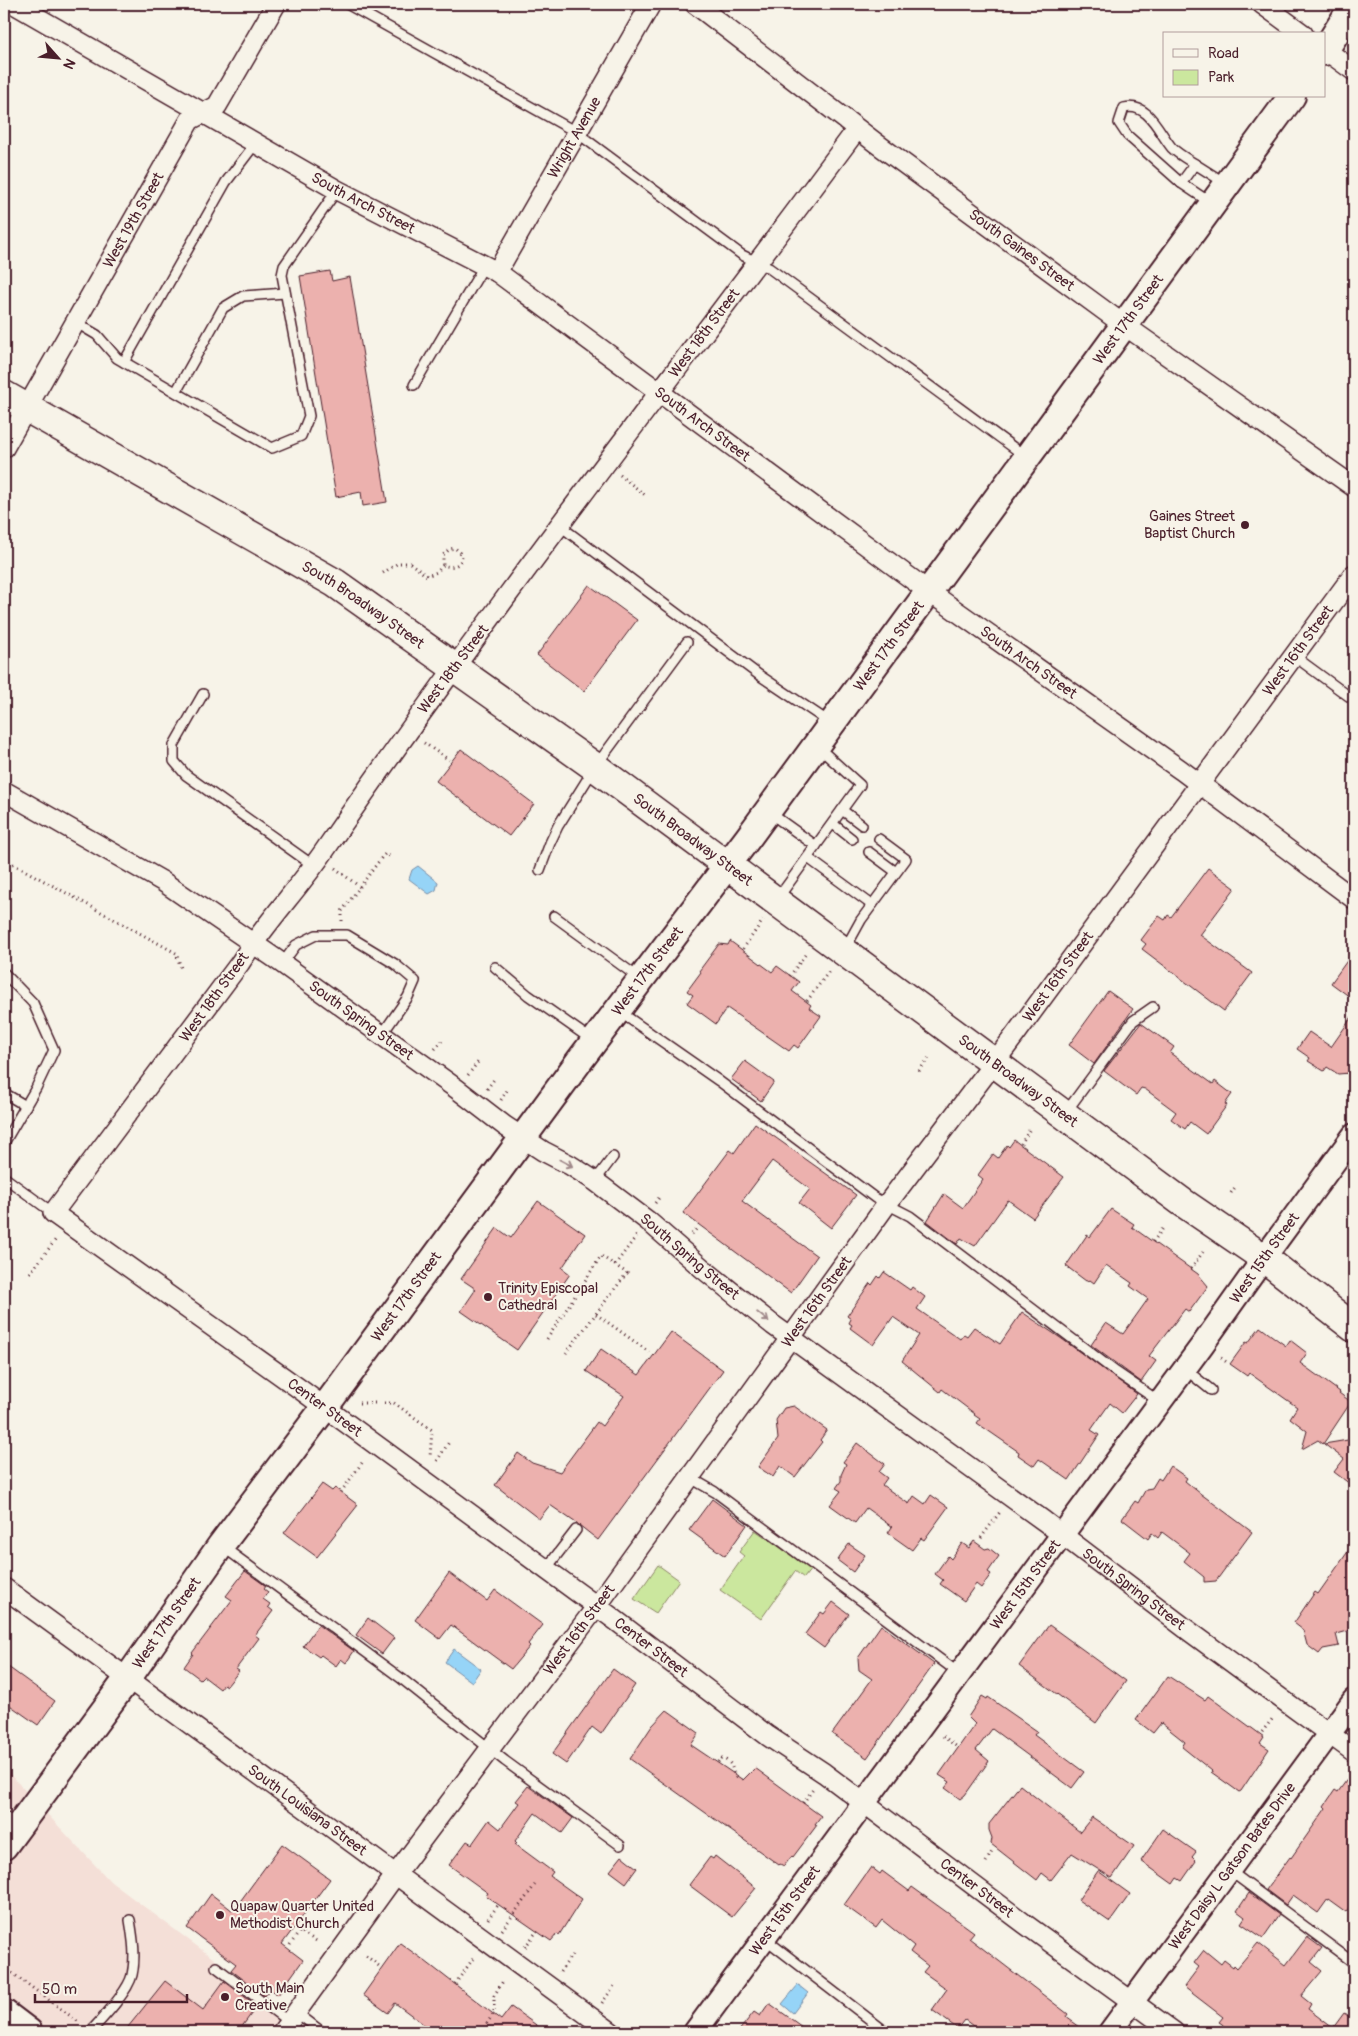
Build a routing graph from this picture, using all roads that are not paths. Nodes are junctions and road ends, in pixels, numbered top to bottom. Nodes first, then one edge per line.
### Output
1 (14, 4) edge
2 (276, 4) edge
3 (347, 4) edge
4 (651, 4) edge
5 (694, 4) edge
6 (1262, 4) edge
7 (1354, 4) edge
8 (1300, 32) edge
9 (1326, 48) edge
10 (1326, 51) edge
11 (1354, 71) edge
12 (1291, 98) edge
13 (203, 114) junction
14 (856, 129) junction
15 (576, 132) junction
16 (255, 144) junction
17 (1195, 164) junction
18 (1181, 183) junction
19 (337, 190) junction
20 (1220, 195) junction
21 (758, 263) junction
22 (490, 269) junction
23 (285, 293) junction
24 (76, 322) junction
25 (1124, 325) junction
26 (124, 362) junction
27 (414, 384) dead end
28 (176, 392) junction
29 (659, 394) junction
30 (15, 401) edge
31 (4, 448) edge
32 (1027, 457) junction
33 (1354, 487) edge
34 (559, 525) junction
35 (1354, 574) edge
36 (928, 591) junction
37 (688, 642) dead end
38 (1294, 656) junction
39 (455, 667) junction
40 (204, 694) dead end
41 (1354, 700) edge
42 (831, 724) junction
43 (816, 745) junction
44 (595, 767) junction
45 (1199, 784) junction
46 (4, 791) edge
47 (842, 810) junction
48 (768, 811) junction
49 (833, 824) junction
50 (862, 825) dead end
51 (852, 839) dead end
52 (880, 839) dead end
53 (816, 846) junction
54 (870, 852) dead end
55 (808, 858) junction
56 (317, 861) junction
57 (727, 866) junction
58 (540, 870) dead end
59 (896, 872) junction
60 (1354, 898) edge
61 (776, 901) junction
62 (872, 905) junction
63 (554, 916) dead end
64 (253, 944) junction
65 (844, 951) junction
66 (282, 964) junction
67 (495, 967) dead end
68 (4, 973) edge
69 (641, 980) junction
70 (1153, 1007) dead end
71 (618, 1010) junction
72 (381, 1036) junction
73 (594, 1042) junction
74 (994, 1062) junction
75 (4, 1093) edge
76 (26, 1106) junction
77 (1064, 1115) junction
78 (1354, 1135) edge
79 (524, 1138) junction
80 (4, 1143) edge
81 (613, 1157) dead end
82 (4, 1177) edge
83 (595, 1181) junction
84 (887, 1204) junction
85 (60, 1218) junction
86 (1264, 1258) junction
87 (1354, 1328) edge
88 (791, 1338) junction
89 (1185, 1369) junction
90 (1212, 1390) dead end
91 (1160, 1402) junction
92 (325, 1407) junction
93 (689, 1477) junction
94 (576, 1530) dead end
95 (1062, 1536) junction
96 (221, 1545) junction
97 (546, 1569) junction
98 (4, 1588) edge
99 (597, 1606) junction
100 (960, 1674) junction
101 (128, 1678) junction
102 (1354, 1700) edge
103 (1329, 1733) junction
104 (490, 1748) junction
105 (1354, 1752) edge
106 (864, 1803) junction
107 (9, 1829) edge
108 (620, 1844) dead end
109 (1229, 1870) junction
110 (396, 1874) junction
111 (130, 1920) dead end
112 (764, 1938) junction
113 (1354, 1963) edge
114 (216, 1967) dead end
115 (1133, 2002) junction
116 (4, 2013) edge
117 (289, 2022) edge
118 (29, 2032) edge
119 (90, 2032) edge
120 (322, 2032) edge
121 (611, 2032) edge
122 (695, 2032) edge
123 (886, 2032) edge
124 (1110, 2032) edge
125 (1174, 2032) edge

1 - 13 street, South Arch Street
2 - 13 street, West 19th Street
3 - 15 lane
4 - 15 street, Wright Avenue
5 - 14 street, South Gaines Street
6 - 8 street
7 - 9 main road
10 - 11 street
12 - 20 main road, West 17th Street
13 - 16 street, South Arch Street
13 - 24 street, West 19th Street
14 - 21 street, West 18th Street
14 - 25 street, South Gaines Street
15 - 21 lane
15 - 22 street, Wright Avenue
16 - 19 street, South Arch Street
16 - 26 lane
17 - 18 lane
17 - 18 lane
17 - 20 lane
18 - 20 lane
19 - 22 street, South Arch Street
19 - 23 lane
20 - 25 main road, West 17th Street
21 - 29 street, West 18th Street
21 - 32 lane
22 - 27 lane
22 - 29 street, South Arch Street
23 - 28 lane
23 - 28 lane
24 - 26 lane
24 - 30 street, West 19th Street
25 - 32 main road, West 17th Street
25 - 33 street, South Gaines Street
26 - 28 lane
29 - 34 street, West 18th Street
29 - 36 street, South Arch Street
30 - 31 street, West 19th Street
30 - 39 main road, South Broadway Street
32 - 36 main road, West 17th Street
34 - 39 street, West 18th Street
34 - 42 lane
35 - 38 street, West 16th Street
36 - 42 main road, West 17th Street
36 - 45 street, South Arch Street
37 - 44 lane
38 - 41 lane
38 - 45 street, West 16th Street
39 - 44 main road, South Broadway Street
39 - 56 street, West 18th Street
40 - 56 lane
42 - 43 main road, West 17th Street
43 - 47 lane
43 - 48 main road, West 17th Street
44 - 57 main road, South Broadway Street
44 - 58 lane
45 - 60 street, South Arch Street
45 - 74 street, West 16th Street
46 - 64 street, South Spring Street
47 - 49 lane
47 - 50 lane
48 - 53 lane
48 - 57 main road, West 17th Street
49 - 51 lane
49 - 53 lane
52 - 59 lane
53 - 55 lane
54 - 59 lane
55 - 61 lane
55 - 62 lane
56 - 64 street, West 18th Street
57 - 61 main road, South Broadway Street
57 - 69 main road, West 17th Street
59 - 62 lane
61 - 65 main road, South Broadway Street
62 - 65 lane
63 - 69 lane
64 - 66 street, South Spring Street
64 - 85 street, West 18th Street
65 - 74 main road, South Broadway Street
66 - 72 street, South Spring Street
66 - 72 lane
67 - 73 lane
68 - 76 lane
69 - 71 main road, West 17th Street
70 - 77 lane
71 - 73 main road, West 17th Street
71 - 84 lane
72 - 79 street, South Spring Street
73 - 79 main road, West 17th Street
74 - 77 main road, South Broadway Street
74 - 84 street, West 16th Street
75 - 76 lane
76 - 80 lane
77 - 86 main road, South Broadway Street
78 - 86 street, West 15th Street
79 -> 83 street, South Spring Street
79 - 92 main road, West 17th Street
81 - 83 lane
82 - 85 lane
83 -> 88 street, South Spring Street
84 - 88 street, West 16th Street
84 - 91 lane
85 - 92 street, Center Street
86 - 87 main road, South Broadway Street
86 - 89 street, West 15th Street
88 - 93 street, West 16th Street
88 - 95 street, South Spring Street
89 - 90 lane
89 - 91 street, West 15th Street
91 - 95 street, West 15th Street
92 - 96 main road, West 17th Street
92 - 97 street, Center Street
93 - 99 street, West 16th Street
93 - 100 lane
94 - 97 lane
95 - 100 street, West 15th Street
95 - 103 street, South Spring Street
96 - 101 main road, West 17th Street
96 - 104 lane
97 - 99 street, Center Street
98 - 101 street, South Louisiana Street
99 - 104 street, West 16th Street
99 - 106 street, Center Street
100 - 106 street, West 15th Street
101 - 107 main road, West 17th Street
101 - 110 street, South Louisiana Street
102 - 103 street, West Daisy L Gatson Bates Drive
103 - 105 street, South Spring Street
103 - 109 street, West Daisy L Gatson Bates Drive
104 - 108 lane
104 - 110 street, West 16th Street
106 - 112 street, West 15th Street
106 - 115 street, Center Street
109 - 113 lane
109 - 115 street, West Daisy L Gatson Bates Drive
110 - 117 street, West 16th Street
110 - 121 street, South Louisiana Street
111 - 119 lane
112 - 122 street, West 15th Street
112 - 123 lane
114 - 117 lane
115 - 124 street, West Daisy L Gatson Bates Drive
115 - 125 street, Center Street
116 - 118 main road
117 - 120 lane

